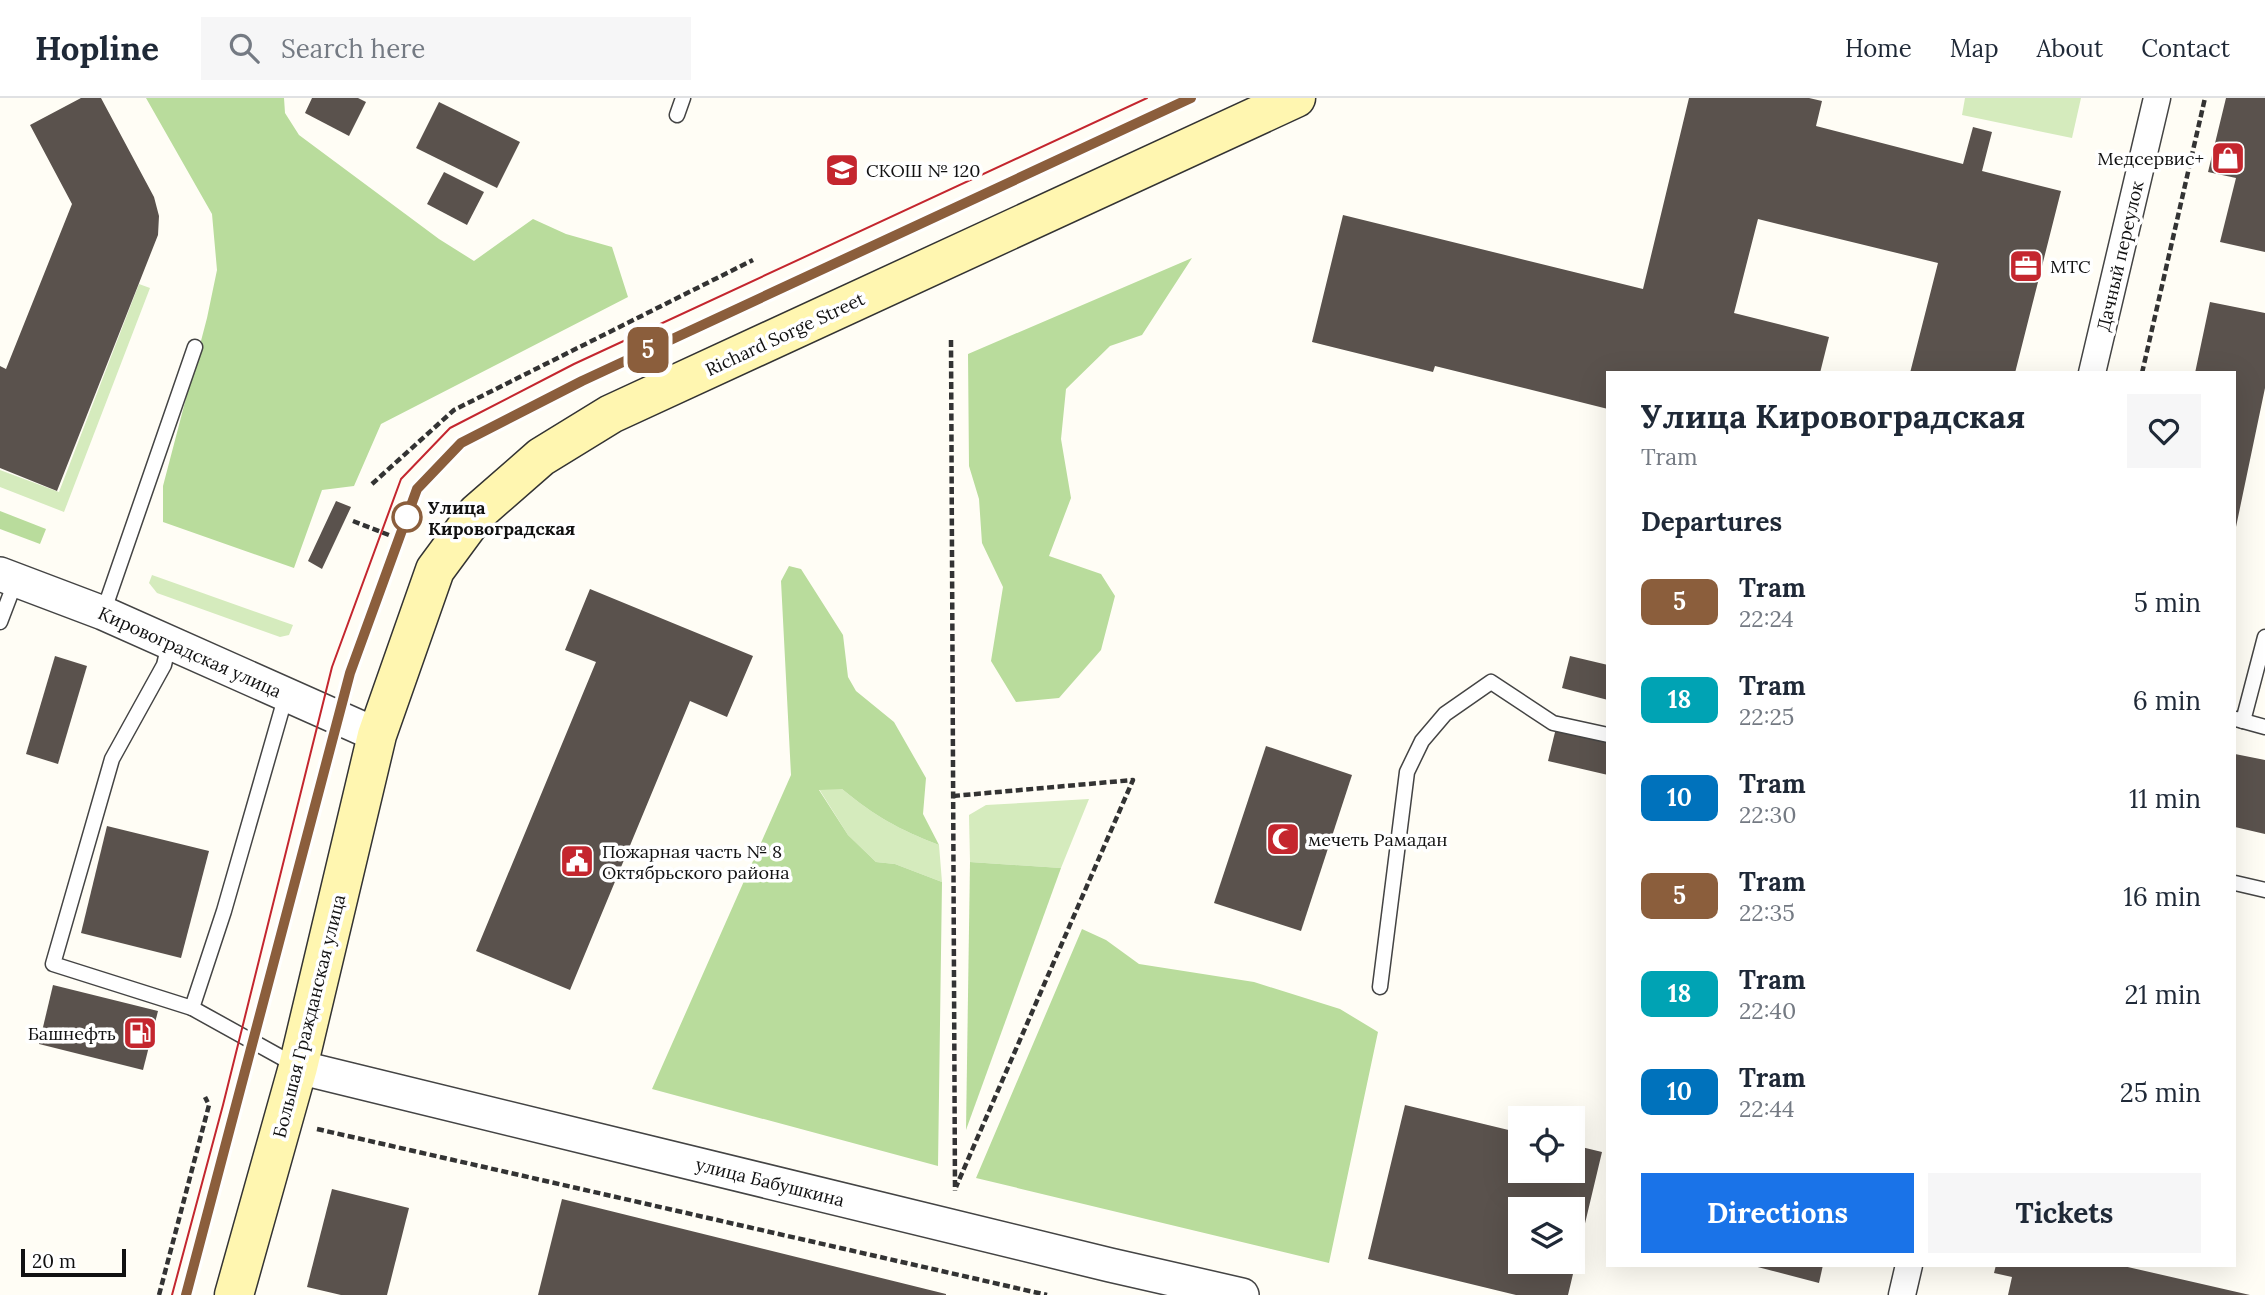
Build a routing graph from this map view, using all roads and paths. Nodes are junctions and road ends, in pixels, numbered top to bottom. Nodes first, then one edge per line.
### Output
1 (683, 98) edge
2 (1296, 98) edge
3 (2157, 98) edge
4 (2205, 98) edge
5 (677, 115) dead end
6 (753, 260) dead end
7 (951, 340) dead end
8 (195, 347) dead end
9 (2092, 371) edge
10 (2143, 371) edge
11 (372, 484) dead end
12 (353, 521) dead end
13 (399, 539) dead end
14 (8, 577) edge
15 (103, 613) junction
16 (0, 622) edge
17 (2265, 637) edge
18 (169, 644) junction
19 (286, 695) junction
20 (2239, 720) edge
21 (2265, 727) edge
22 (1606, 735) edge
23 (377, 736) junction
24 (953, 796) junction
25 (2236, 883) edge
26 (2265, 890) edge
27 (1380, 987) dead end
28 (192, 1007) junction
29 (298, 1067) junction
30 (205, 1097) dead end
31 (310, 1128) dead end
32 (1909, 1267) edge
33 (159, 1295) edge
34 (234, 1295) edge
35 (1047, 1295) edge
36 (1242, 1295) edge
37 (1902, 1295) edge

1 - 5 lane
2 - 23 main road, Richard Sorge Street
3 - 9 street, Дачный переулок
4 - 10 path
6 - 11 path
7 - 24 path
8 - 15 lane
12 - 13 path
14 - 15 street, Кировоградская улица
14 - 16 lane
15 - 18 street, Кировоградская улица
17 - 20 lane
18 - 19 street, Кировоградская улица
18 - 28 lane
19 - 23 street, Кировоградская улица
19 - 28 lane
20 - 21 lane
22 - 27 lane
23 - 29 main road, Большая Гражданская улица
24 - 24 path
25 - 26 lane
28 - 29 lane
29 - 34 main road, Большая Гражданская улица
29 - 36 street, улица Бабушкина
30 - 33 path
31 - 35 path
32 - 37 street

